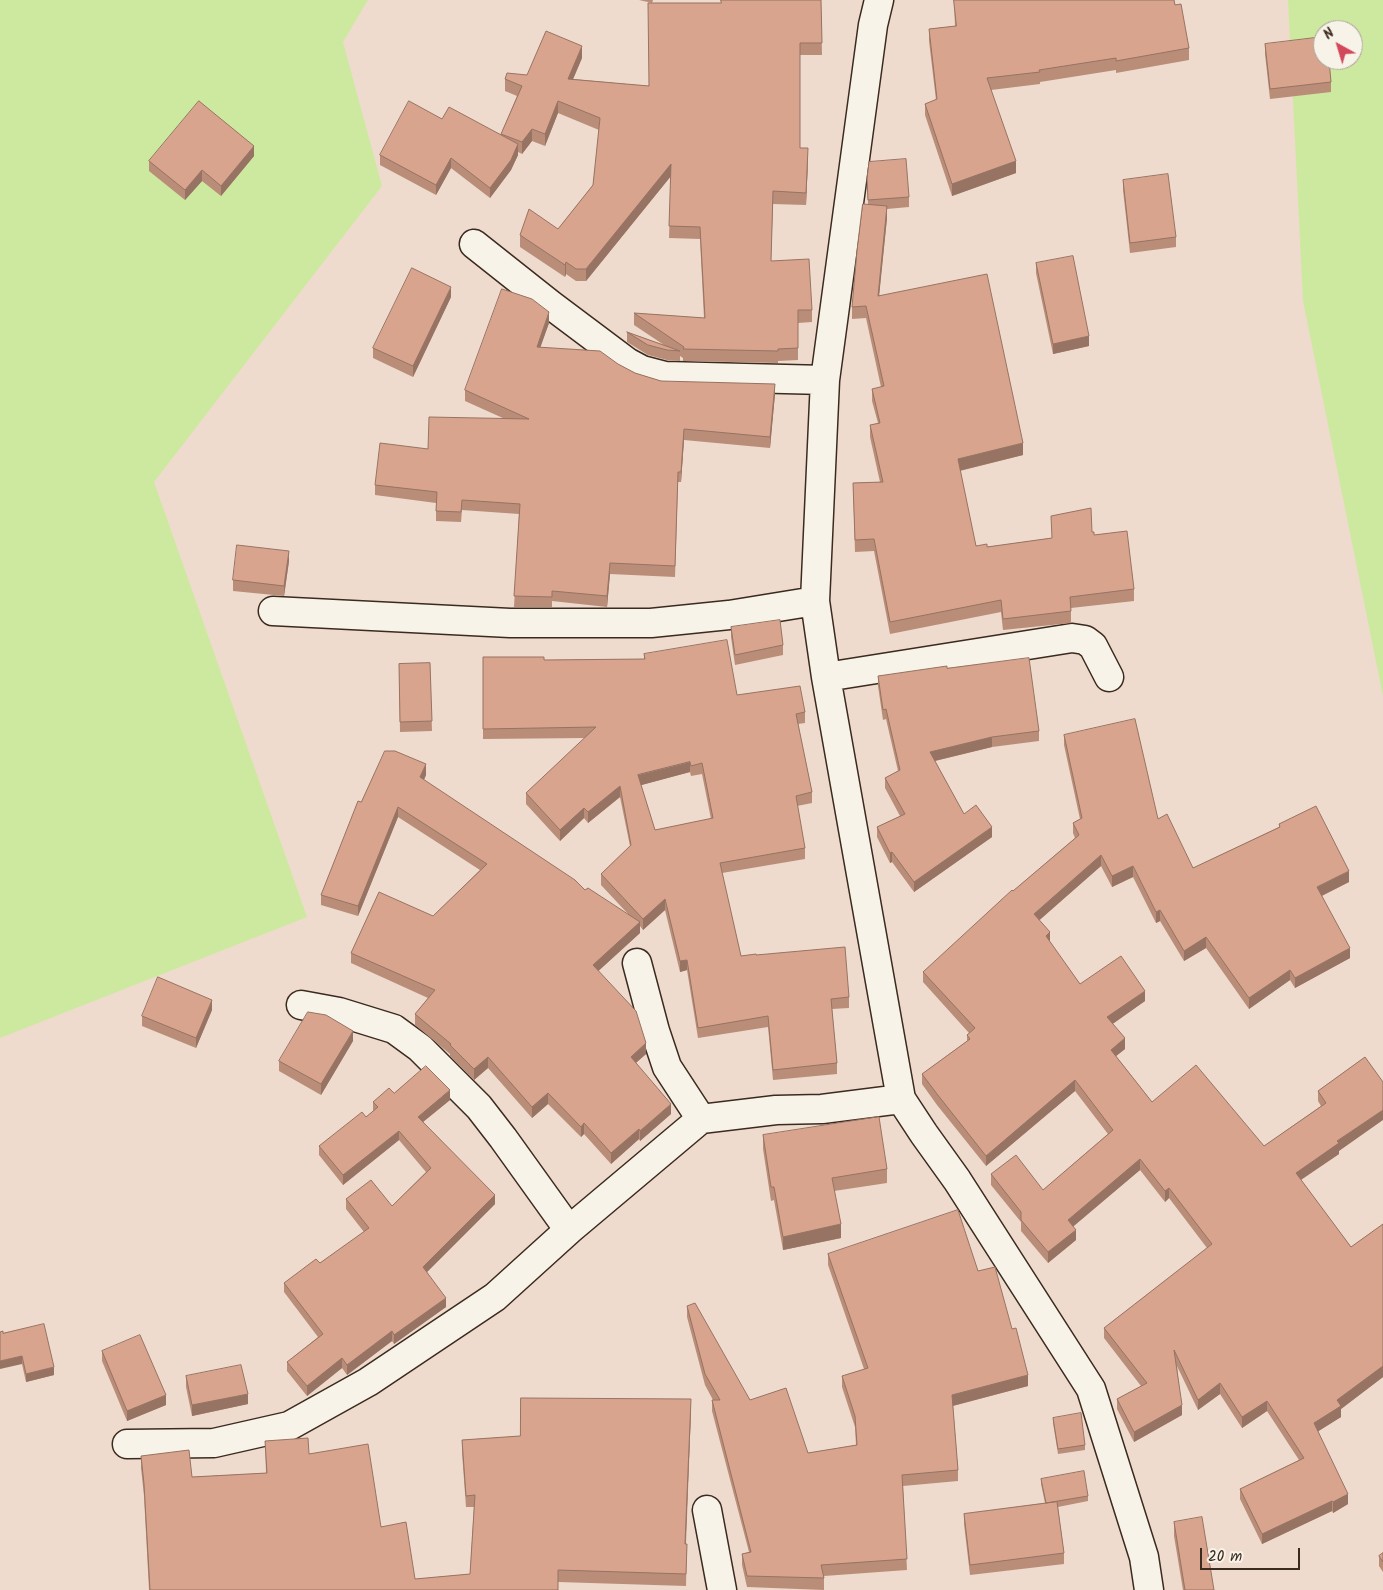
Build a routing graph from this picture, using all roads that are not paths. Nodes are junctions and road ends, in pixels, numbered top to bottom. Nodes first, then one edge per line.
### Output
1 (879, 0) edge
2 (474, 244) dead end
3 (825, 380) junction
4 (815, 601) junction
5 (273, 611) dead end
6 (826, 677) junction
7 (1109, 677) dead end
8 (637, 963) dead end
9 (302, 1004) dead end
10 (901, 1099) junction
11 (700, 1119) junction
12 (569, 1230) junction
13 (127, 1444) dead end
14 (707, 1510) dead end
15 (722, 1590) edge
16 (1149, 1590) edge

1 - 3 street
2 - 3 street
3 - 4 street
4 - 5 street
4 - 6 street
6 - 7 street
6 - 10 street
8 - 11 street
9 - 12 street
10 - 11 street
10 - 16 street
11 - 12 street
12 - 13 street
14 - 15 street

